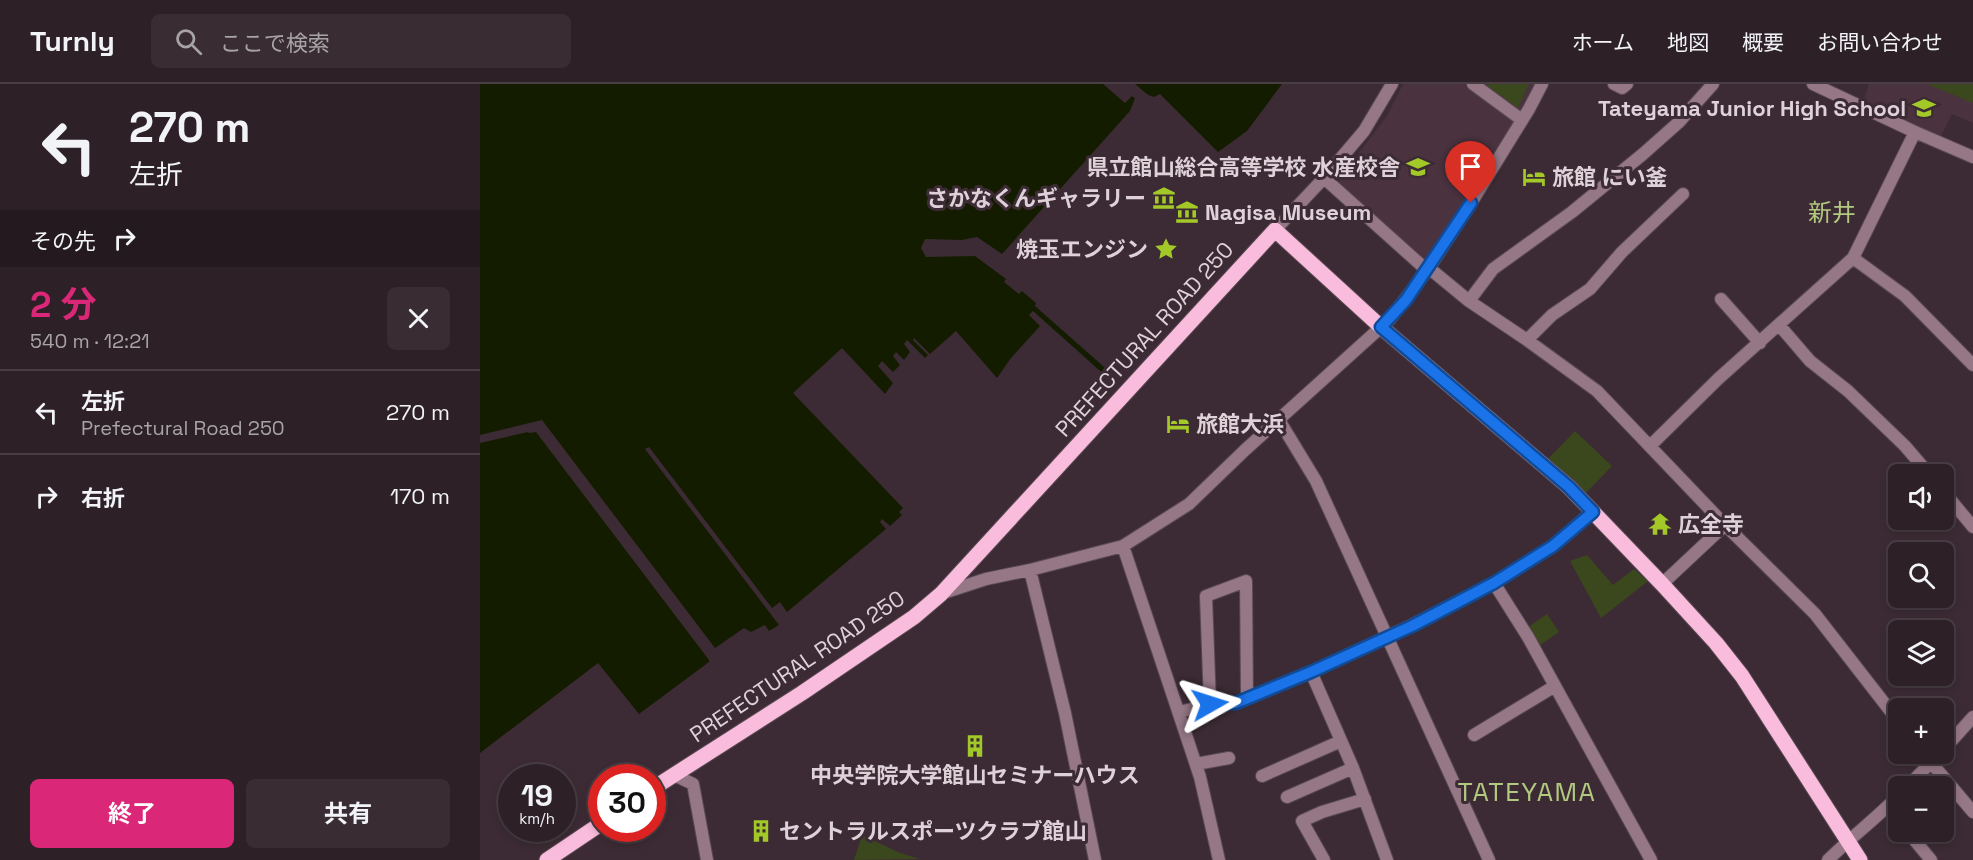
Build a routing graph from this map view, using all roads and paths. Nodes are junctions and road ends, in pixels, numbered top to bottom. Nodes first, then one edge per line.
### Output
1 (1392, 84) edge
2 (1473, 84) edge
3 (1542, 84) edge
4 (1614, 84) edge
5 (1627, 84) edge
6 (1713, 84) edge
7 (1813, 84) edge
8 (1832, 88) edge
9 (1522, 120) junction
10 (1914, 132) junction
11 (1973, 157) edge
12 (1324, 178) junction
13 (1683, 194) dead end
14 (1275, 230) junction
15 (1853, 258) junction
16 (1429, 268) junction
17 (1721, 299) dead end
18 (1469, 301) junction
19 (1779, 325) junction
20 (1381, 327) junction
21 (1527, 340) junction
22 (1760, 343) junction
23 (1973, 365) edge
24 (1279, 420) junction
25 (1650, 446) junction
26 (1920, 464) edge
27 (1954, 504) edge
28 (1593, 512) junction
29 (1725, 525) junction
30 (1973, 527) edge
31 (1123, 546) junction
32 (1030, 570) junction
33 (1494, 583) junction
34 (1662, 584) junction
35 (941, 594) junction
36 (1387, 637) junction
37 (1311, 672) junction
38 (1555, 686) junction
39 (1247, 697) junction
40 (1210, 704) junction
41 (1888, 708) edge
42 (1180, 712) junction
43 (1973, 717) edge
44 (1474, 735) dead end
45 (1954, 738) edge
46 (1341, 741) junction
47 (1228, 758) dead end
48 (1196, 764) junction
49 (1932, 764) edge
50 (1353, 768) junction
51 (674, 775) junction
52 (1262, 776) dead end
53 (666, 780) edge
54 (1287, 797) dead end
55 (1365, 800) junction
56 (1888, 808) edge
57 (1973, 812) edge
58 (588, 832) edge
59 (1847, 841) junction
60 (1916, 842) edge
61 (547, 860) edge
62 (707, 860) edge
63 (1095, 860) edge
64 (1219, 860) edge
65 (1324, 860) edge
66 (1387, 860) edge
67 (1489, 860) edge
68 (1651, 860) edge
69 (1828, 860) edge
70 (1860, 860) edge
71 (1931, 860) edge

1 - 12 street
2 - 9 street
3 - 9 street
4 - 5 street
6 - 18 street
7 - 8 street
8 - 10 street
9 - 16 street
10 - 11 street
10 - 15 street
12 - 14 street
12 - 16 street
13 - 21 street
14 - 20 main road
14 - 35 main road, PREFECTURAL ROAD 250
15 - 19 street
15 - 23 street
16 - 18 street
16 - 20 street
17 - 22 street
18 - 21 street
19 - 22 street
19 - 26 street
20 - 24 street
20 - 28 main road
21 - 25 street
22 - 25 street
24 - 31 street
24 - 36 street
25 - 29 street
27 - 30 street
28 - 33 street
28 - 34 main road
29 - 34 street
29 - 41 street
31 - 32 street
31 - 42 street
32 - 35 street
32 - 63 street
33 - 36 street
33 - 38 street
34 - 59 main road
35 - 51 main road, PREFECTURAL ROAD 250
36 - 37 street
36 - 67 street
37 - 39 street
37 - 46 street
38 - 44 street
38 - 68 street
39 - 40 street
39 - 40 street
40 - 42 street
42 - 48 street
43 - 45 street
46 - 50 street
46 - 52 street
47 - 48 street
48 - 64 street
49 - 57 street
50 - 54 street
50 - 55 street
51 - 53 main road, PREFECTURAL ROAD 250
51 - 62 street
55 - 65 street
55 - 66 street
56 - 59 street
58 - 61 main road
59 - 69 street
59 - 70 main road
60 - 71 street

